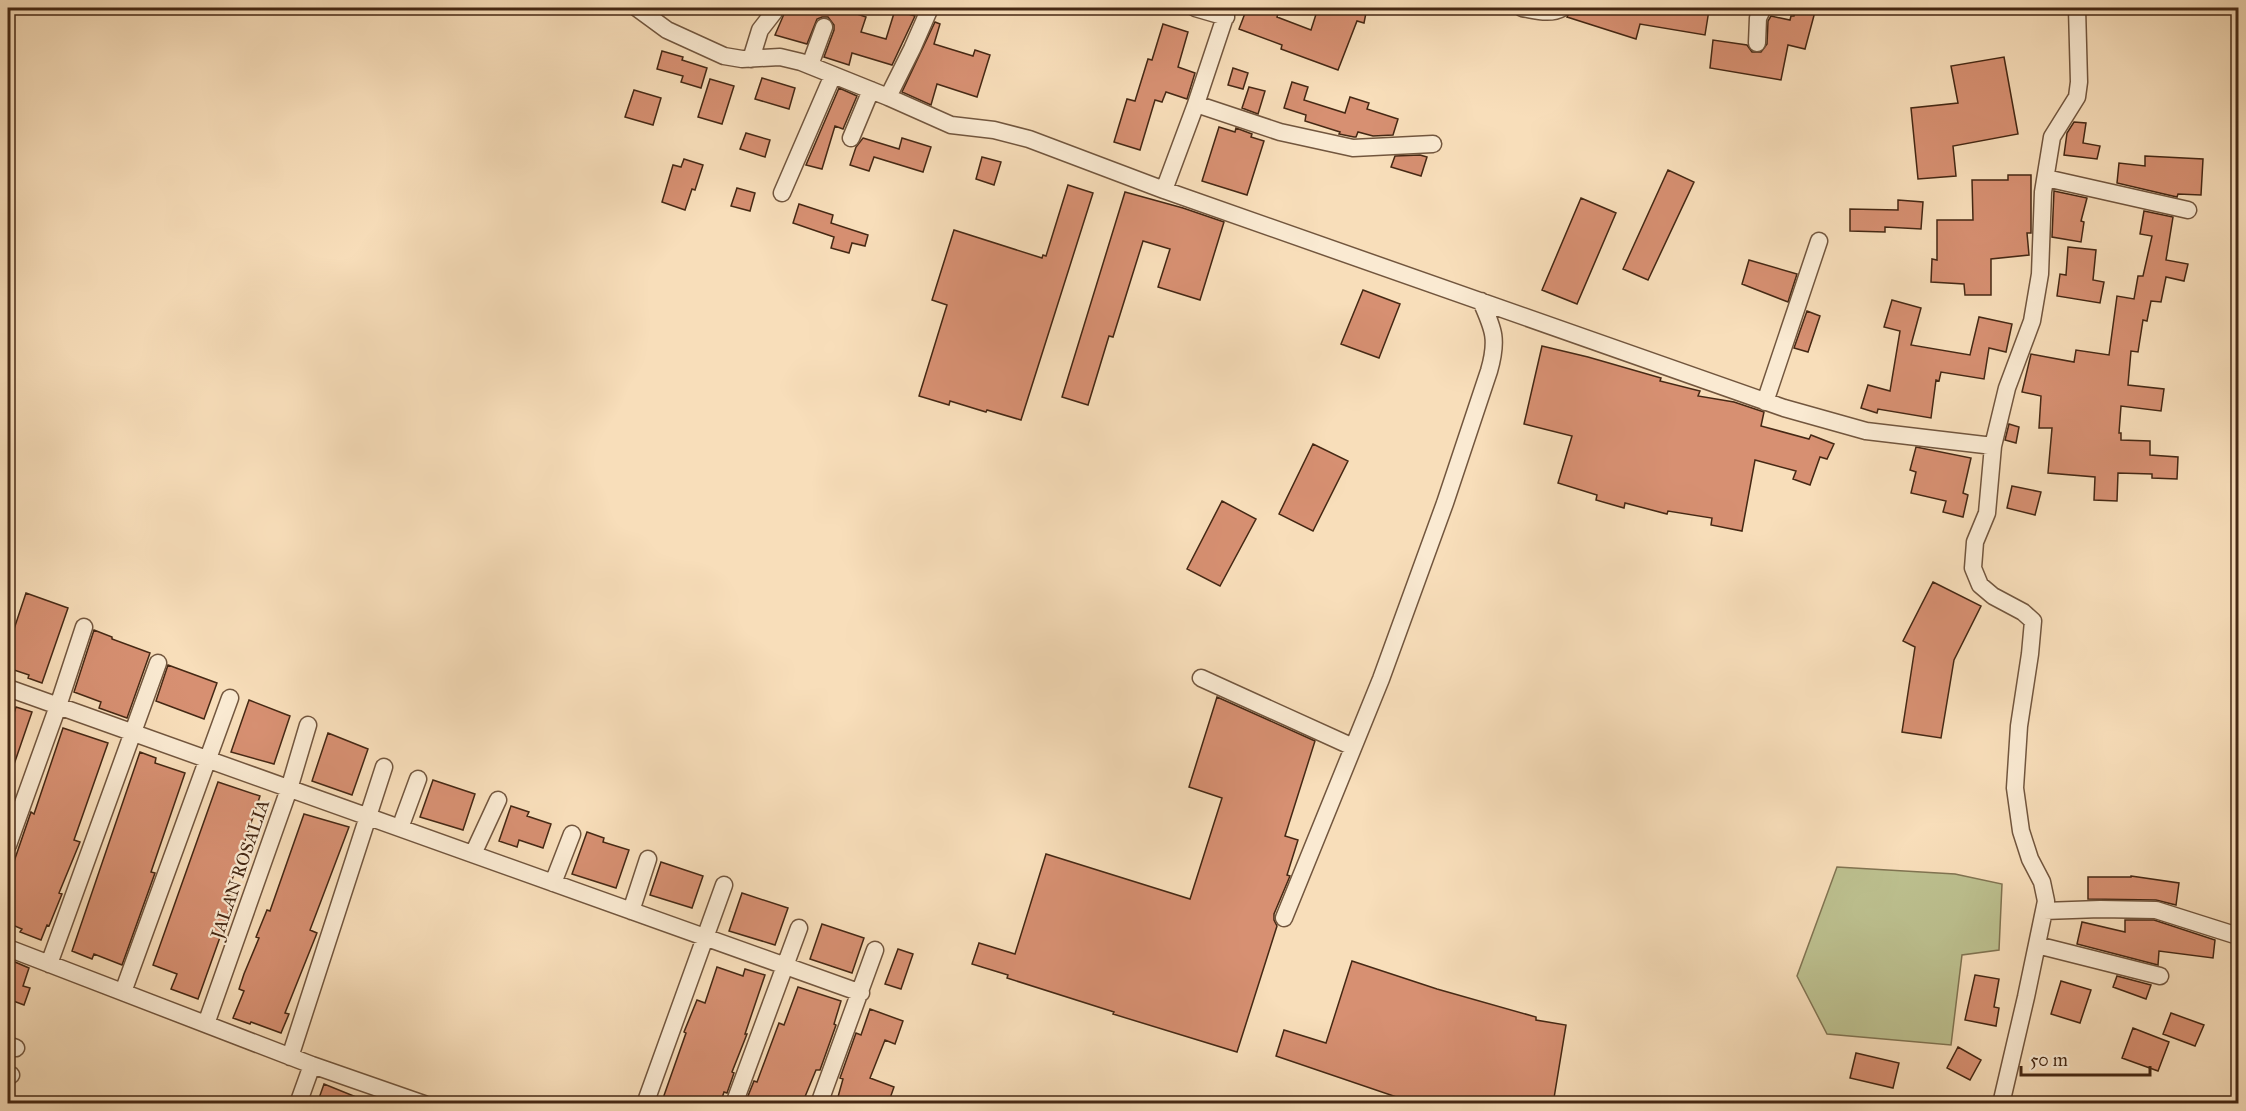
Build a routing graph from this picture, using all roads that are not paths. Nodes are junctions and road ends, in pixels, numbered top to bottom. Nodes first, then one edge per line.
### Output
1 (637, 8) edge
2 (930, 8) edge
3 (1195, 8) edge
4 (1522, 8) edge
5 (1562, 8) edge
6 (1763, 8) edge
7 (2077, 8) edge
8 (774, 12) dead end
9 (1227, 12) edge
10 (824, 27) dead end
11 (1757, 44) dead end
12 (751, 59) junction
13 (810, 65) junction
14 (833, 75) junction
15 (871, 90) junction
16 (888, 97) junction
17 (1196, 104) junction
18 (851, 138) dead end
19 (1433, 144) dead end
20 (2046, 178) junction
21 (1164, 190) junction
22 (782, 193) dead end
23 (2188, 210) dead end
24 (1820, 241) dead end
25 (1481, 301) junction
26 (1765, 402) junction
27 (1993, 446) junction
28 (84, 627) dead end
29 (159, 663) dead end
30 (1201, 678) dead end
31 (8, 688) edge
32 (230, 698) dead end
33 (58, 706) junction
34 (308, 725) dead end
35 (132, 732) junction
36 (1353, 747) junction
37 (207, 759) junction
38 (384, 767) dead end
39 (418, 779) dead end
40 (289, 789) junction
41 (498, 800) dead end
42 (368, 817) junction
43 (400, 828) junction
44 (572, 834) dead end
45 (8, 844) edge
46 (473, 854) junction
47 (648, 859) dead end
48 (553, 883) junction
49 (724, 885) dead end
50 (631, 911) junction
51 (2044, 911) junction
52 (1284, 918) dead end
53 (799, 927) dead end
54 (2238, 936) edge
55 (706, 938) junction
56 (2037, 945) junction
57 (8, 948) edge
58 (875, 950) dead end
59 (49, 964) junction
60 (785, 966) junction
61 (2160, 976) dead end
62 (123, 992) junction
63 (861, 993) junction
64 (207, 1024) junction
65 (290, 1057) junction
66 (312, 1065) junction
67 (298, 1104) edge
68 (423, 1104) edge
69 (645, 1104) edge
70 (734, 1104) edge
71 (819, 1104) edge
72 (2001, 1104) edge

1 - 12 street
2 - 16 street
3 - 9 street
4 - 5 street
6 - 11 street
7 - 20 street
8 - 12 street
9 - 17 street
10 - 13 street
12 - 13 street
13 - 14 street
14 - 15 street
14 - 22 street
15 - 16 street
15 - 18 street
16 - 21 street
17 - 19 street
17 - 21 street
20 - 23 street
20 - 27 street
21 - 25 street
24 - 26 street
25 - 26 street
25 - 36 street
26 - 27 street
27 - 51 street
28 - 33 street
29 - 35 street
30 - 36 street
31 - 33 street
32 - 37 street
33 - 35 street
33 - 45 street
34 - 40 street, JALAN ROSALIA
35 - 37 street
35 - 59 street
36 - 52 street
37 - 40 street
37 - 62 street
38 - 42 street
39 - 43 street
40 - 42 street
40 - 64 street, JALAN ROSALIA
41 - 46 street
42 - 43 street
42 - 65 street
43 - 46 street
44 - 48 street
46 - 48 street
47 - 50 street
48 - 50 street
49 - 55 street
50 - 55 street
51 - 54 street
51 - 56 street
53 - 60 street
55 - 60 street
55 - 69 street
56 - 61 street
56 - 72 street
57 - 59 street
58 - 63 street
59 - 62 street
60 - 63 street
60 - 70 street
62 - 64 street
63 - 71 street
64 - 65 street
65 - 66 street
66 - 67 street
66 - 68 street

